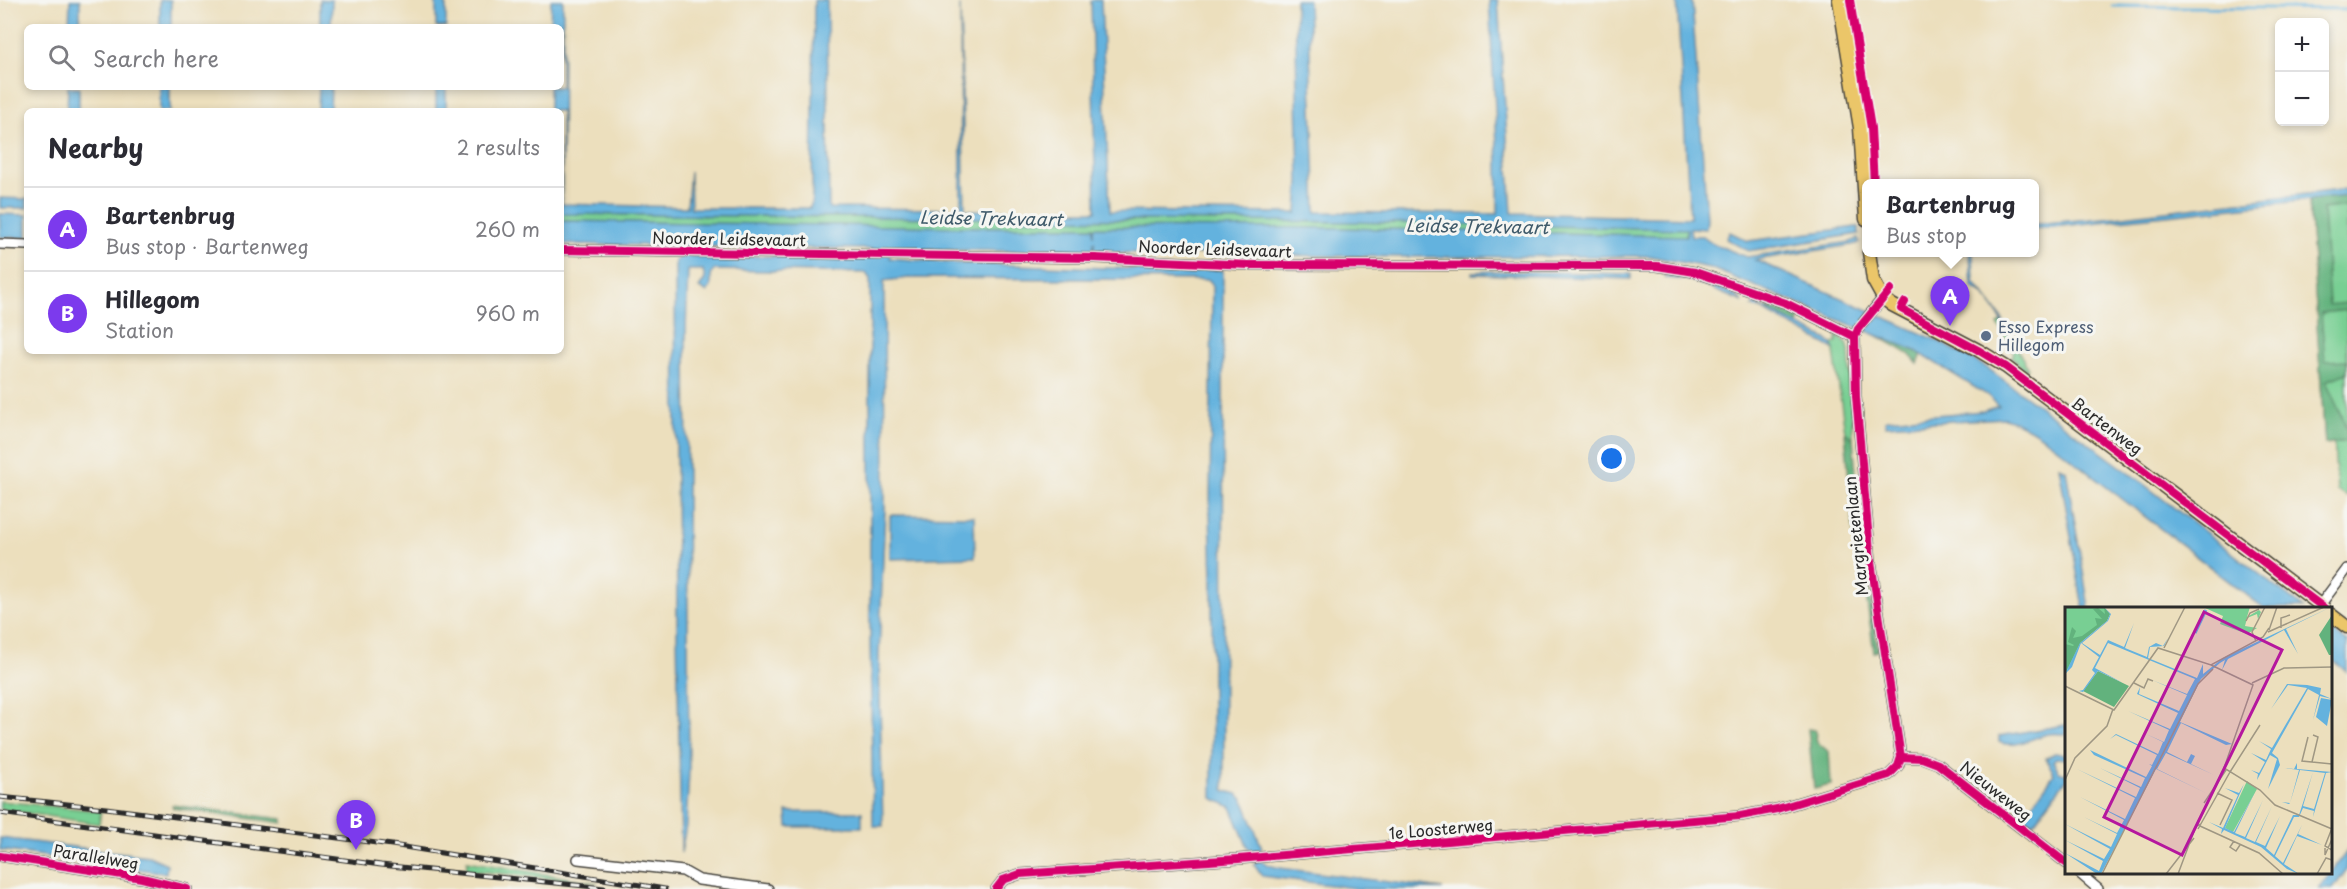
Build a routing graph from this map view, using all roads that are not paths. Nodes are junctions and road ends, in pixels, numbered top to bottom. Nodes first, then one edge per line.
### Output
1 (1839, 0) edge
2 (1863, 179) edge
3 (0, 244) edge
4 (24, 245) edge
5 (564, 250) edge
6 (1870, 257) edge
7 (1883, 298) junction
8 (1856, 333) junction
9 (2347, 569) edge
10 (2319, 607) edge
11 (2323, 607) edge
12 (2332, 616) edge
13 (2332, 621) edge
14 (2347, 627) edge
15 (2347, 633) edge
16 (1901, 757) junction
17 (0, 856) edge
18 (578, 859) dead end
19 (2065, 861) edge
20 (2079, 874) edge
21 (187, 889) edge
22 (768, 889) edge
23 (996, 889) edge
24 (2098, 889) edge

1 - 2 main road
3 - 4 street
5 - 8 street, Noorder Leidsevaart
6 - 7 main road
7 - 8 street
7 - 10 main road, Bartenweg
8 - 16 street, Margrietenlaan
9 - 11 street
12 - 14 main road, Bartenweg
13 - 15 main road
16 - 19 street, Nieuweweg
16 - 23 street, 1e Loosterweg
17 - 21 street, Parallelweg
18 - 22 street
20 - 24 street

